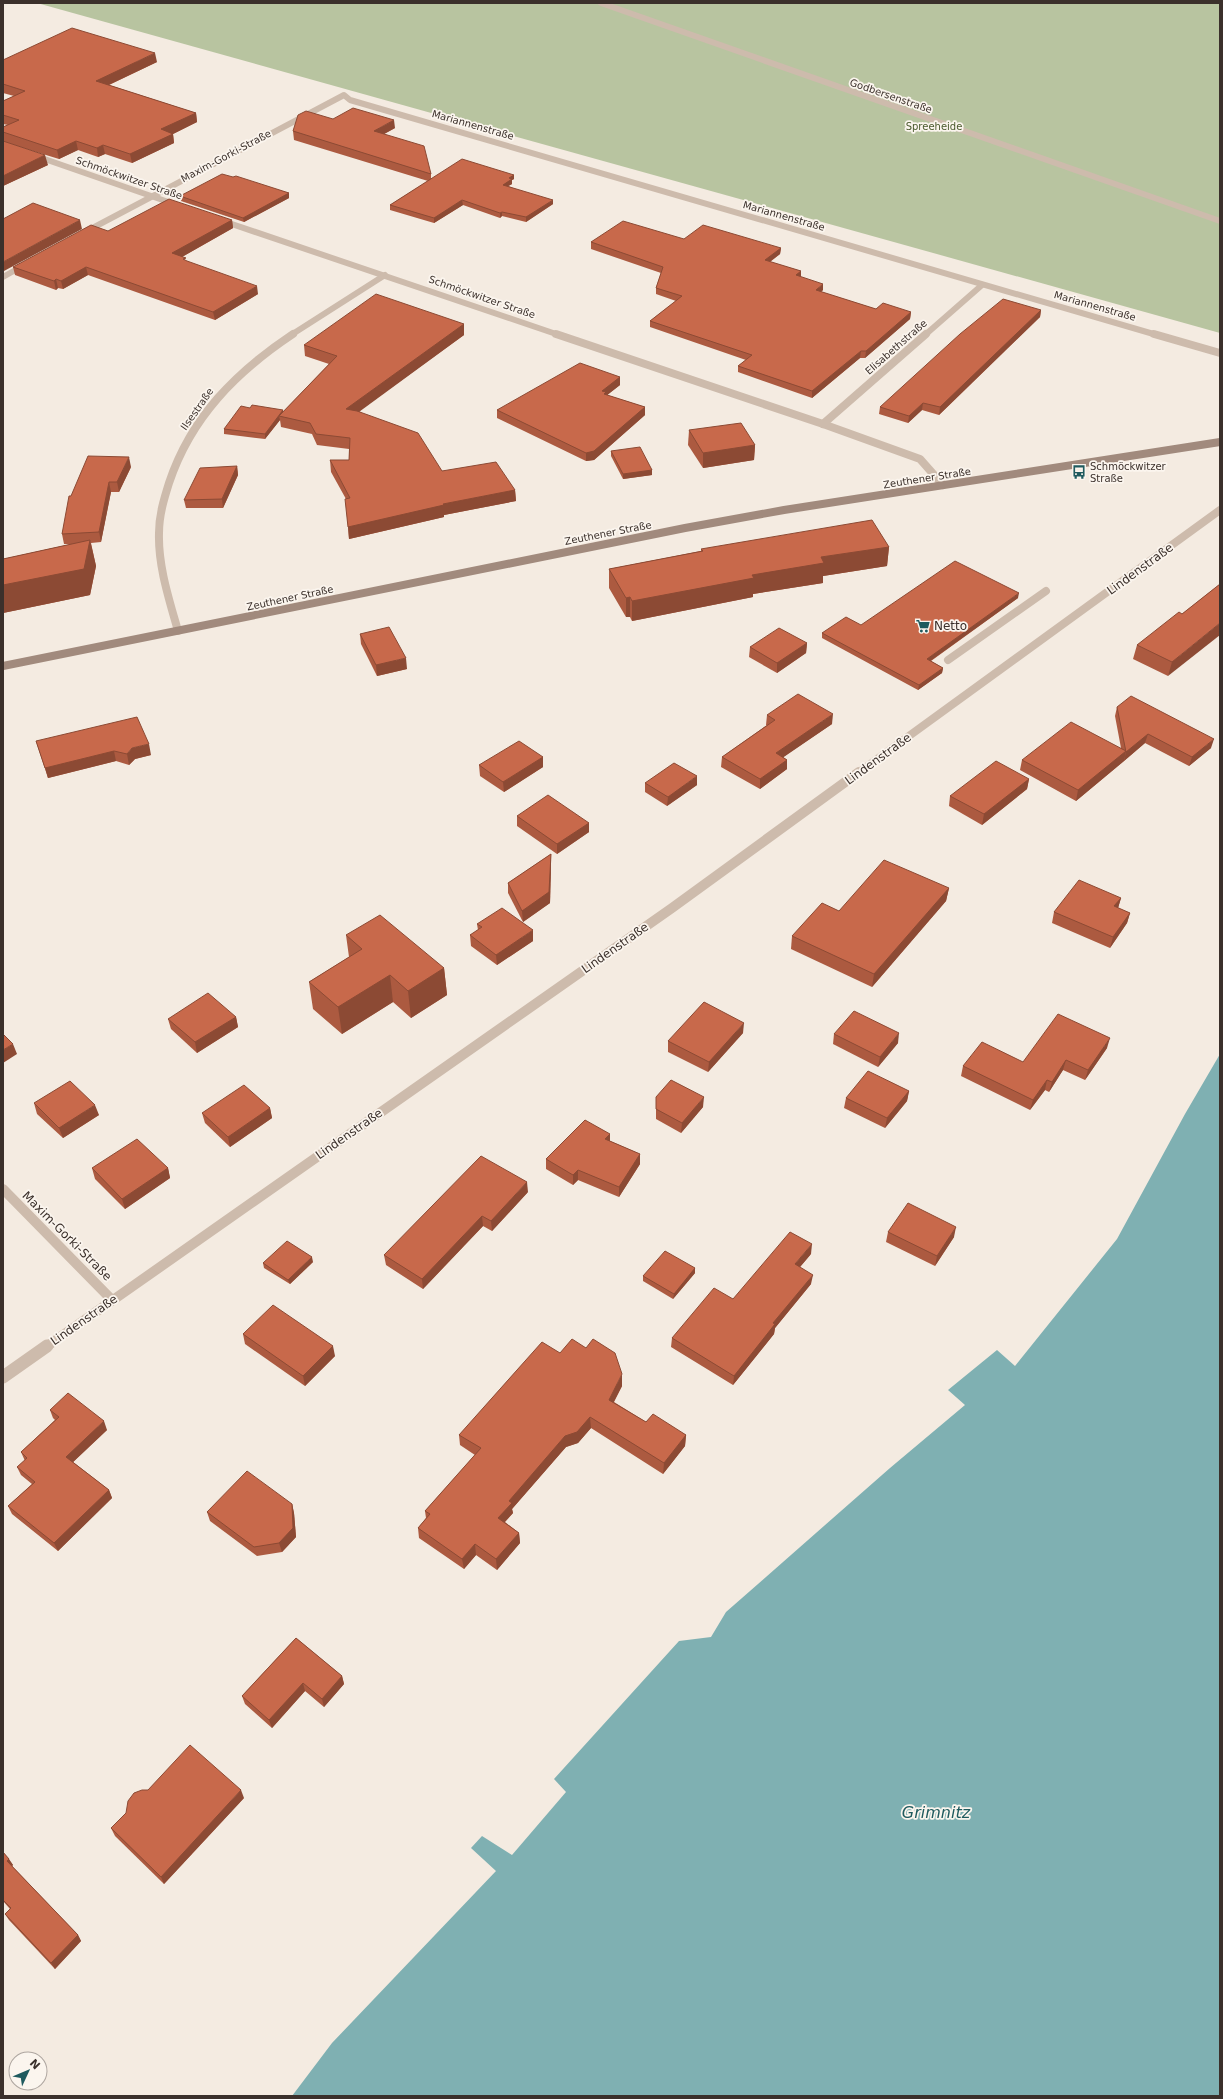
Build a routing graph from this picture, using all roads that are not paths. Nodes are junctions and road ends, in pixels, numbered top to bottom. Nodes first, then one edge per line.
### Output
1 (601, 3) edge
2 (344, 95) joint
3 (22, 151) edge
4 (151, 196) junction
5 (183, 207) edge
6 (213, 217) edge
7 (1220, 221) edge
8 (76, 236) edge
9 (33, 260) edge
10 (385, 275) junction
11 (3, 277) edge
12 (982, 285) junction
13 (1220, 353) edge
14 (823, 424) junction
15 (1220, 442) edge
16 (943, 485) junction
17 (1220, 510) edge
18 (1046, 591) dead end
19 (178, 631) junction
20 (948, 660) dead end
21 (3, 666) edge
22 (3, 1189) edge
23 (112, 1300) junction
24 (3, 1377) edge

1 - 7 street, Godbersenstraße
2 - 4 street, Maxim-Gorki-Straße
2 - 12 street, Mariannenstraße
3 - 4 street, Schmöckwitzer Straße
4 - 5 street, Schmöckwitzer Straße
4 - 8 street, Maxim-Gorki-Straße
6 - 10 street, Schmöckwitzer Straße
9 - 11 street
10 - 14 street, Schmöckwitzer Straße
10 - 19 street, Ilsestraße
12 - 13 street, Mariannenstraße
12 - 14 street, Elisabethstraße
14 - 16 street, Schmöckwitzer Straße
15 - 16 main road, Zeuthener Straße
16 - 19 main road, Zeuthener Straße
17 - 23 street, Lindenstraße
18 - 20 street
19 - 21 main road, Zeuthener Straße
22 - 23 street, Maxim-Gorki-Straße
23 - 24 street, Lindenstraße

